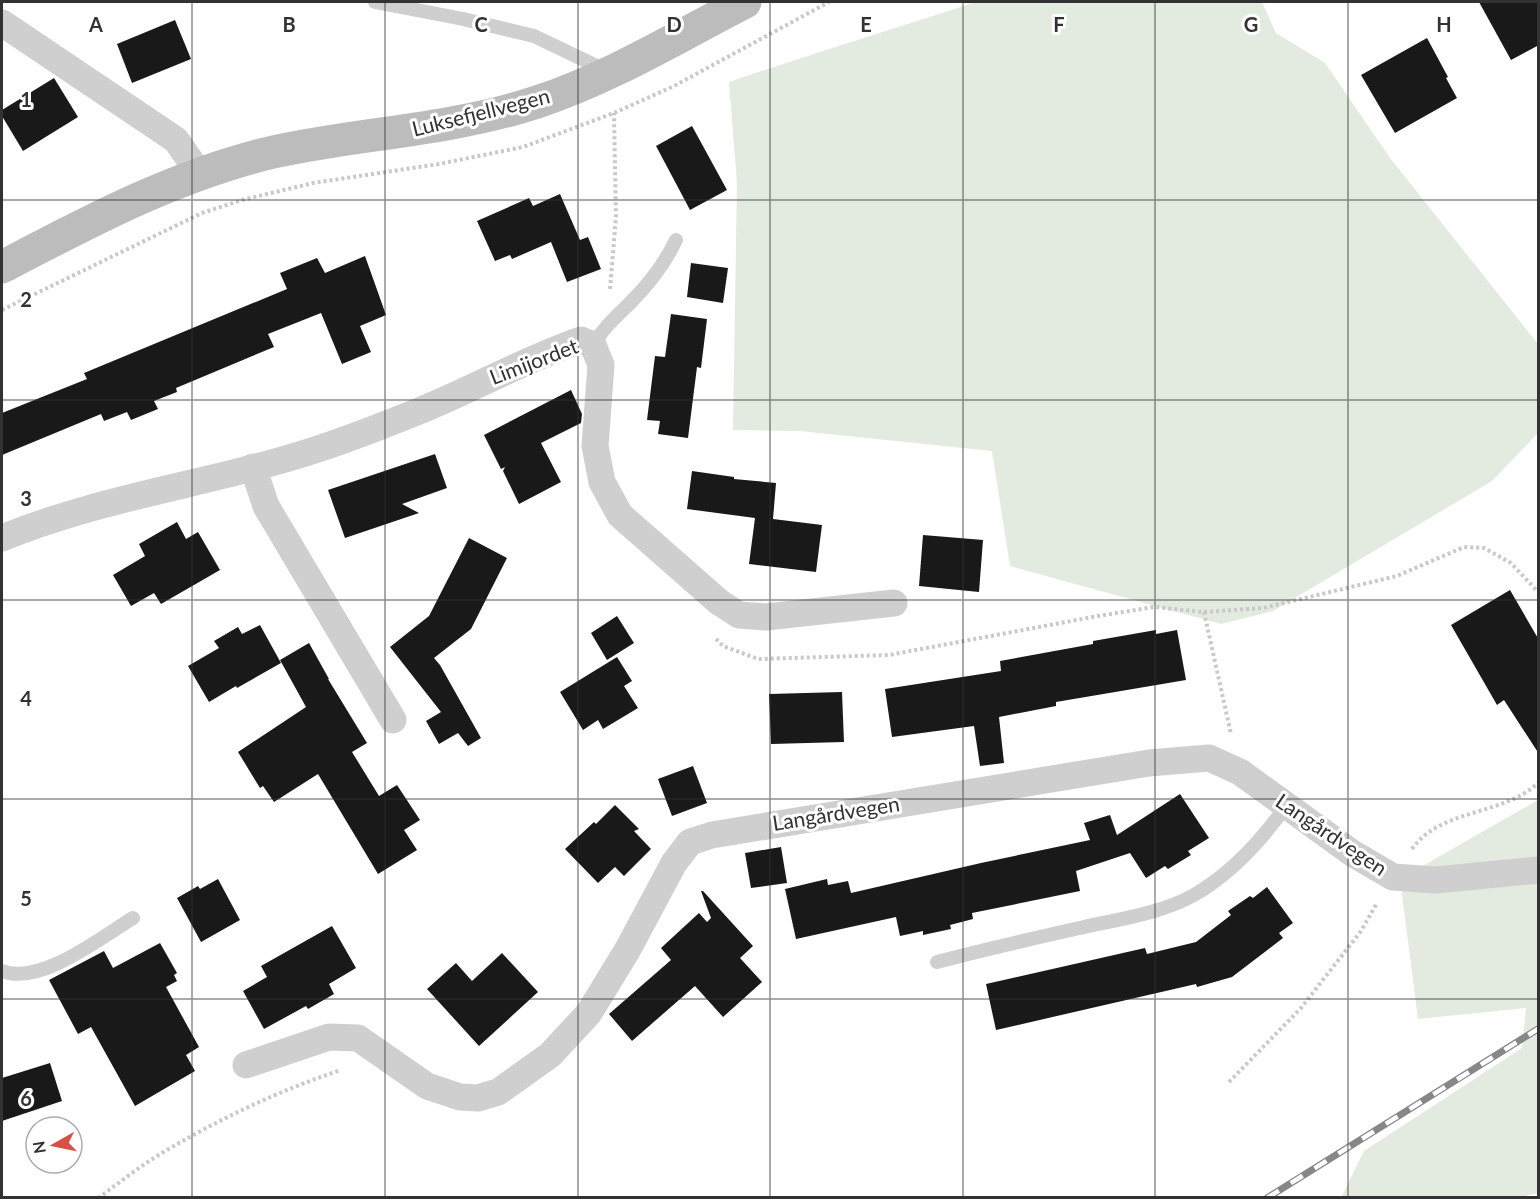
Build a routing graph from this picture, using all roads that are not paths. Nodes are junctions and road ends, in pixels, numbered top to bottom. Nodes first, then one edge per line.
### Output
1 (375, 2) edge
2 (745, 2) edge
3 (3, 20) edge
4 (609, 72) junction
5 (199, 173) junction
6 (676, 240) dead end
7 (2, 267) edge
8 (598, 336) junction
9 (253, 467) junction
10 (2, 538) edge
11 (894, 603) dead end
12 (393, 720) dead end
13 (1286, 806) junction
14 (1539, 870) edge
15 (133, 918) dead end
16 (937, 962) dead end
17 (2, 971) edge
18 (246, 1065) dead end

1 - 4 lane
2 - 4 main road, Luksefjellvegen
3 - 5 street
4 - 5 main road, Luksefjellvegen
5 - 7 main road, Luksefjellvegen
6 - 8 lane
8 - 9 street, Limijordet
8 - 11 street, Limijordet
9 - 10 street, Limijordet
9 - 12 street
13 - 14 street, Langårdvegen
13 - 16 lane
13 - 18 street, Langårdvegen
15 - 17 lane

